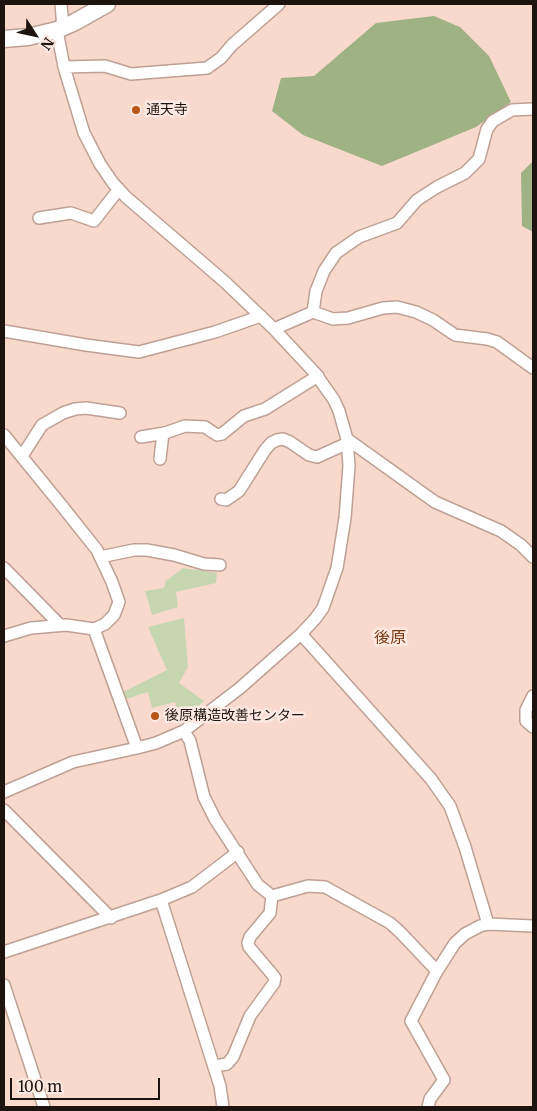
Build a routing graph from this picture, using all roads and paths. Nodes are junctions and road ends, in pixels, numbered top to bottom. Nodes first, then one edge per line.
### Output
1 (60, 4) edge
2 (107, 4) edge
3 (279, 4) edge
4 (60, 29) junction
5 (4, 39) edge
6 (64, 67) junction
7 (533, 109) edge
8 (119, 189) junction
9 (39, 218) dead end
10 (313, 312) junction
11 (261, 316) junction
12 (274, 329) junction
13 (4, 331) edge
14 (533, 368) edge
15 (318, 376) junction
16 (120, 413) dead end
17 (163, 433) junction
18 (4, 435) edge
19 (141, 437) dead end
20 (348, 441) junction
21 (22, 456) junction
22 (160, 459) dead end
23 (220, 499) dead end
24 (533, 556) edge
25 (100, 557) junction
26 (220, 564) dead end
27 (4, 568) edge
28 (60, 625) junction
29 (94, 630) junction
30 (301, 634) junction
31 (4, 636) edge
32 (533, 696) edge
33 (533, 727) edge
34 (184, 731) junction
35 (137, 748) junction
36 (4, 792) edge
37 (4, 810) edge
38 (238, 852) junction
39 (272, 896) junction
40 (161, 900) junction
41 (111, 918) junction
42 (488, 924) junction
43 (533, 926) edge
44 (4, 952) edge
45 (437, 971) junction
46 (4, 985) edge
47 (214, 1066) junction
48 (44, 1107) edge
49 (223, 1107) edge
50 (428, 1107) edge

1 - 4 street
2 - 4 main road
3 - 6 street
4 - 5 main road
4 - 6 street
6 - 8 street
7 - 10 street
8 - 9 street
8 - 11 street
10 - 12 street
10 - 14 street
11 - 12 street
11 - 13 street
12 - 15 street
15 - 17 street
15 - 20 street
16 - 21 street
17 - 19 street
17 - 22 street
18 - 21 street
20 - 23 street
20 - 24 street
20 - 30 street
21 - 25 street
25 - 26 street
25 - 29 street
27 - 28 street
28 - 29 street
28 - 31 street
29 - 35 street
30 - 34 street
30 - 42 street
32 - 33 street
34 - 35 street
34 - 38 street
35 - 36 street
37 - 41 street
38 - 39 street
38 - 40 street
39 - 45 street
39 - 47 street
40 - 41 street
40 - 47 street
41 - 44 street
42 - 43 street
42 - 45 street
45 - 50 street
46 - 48 street
47 - 49 street

